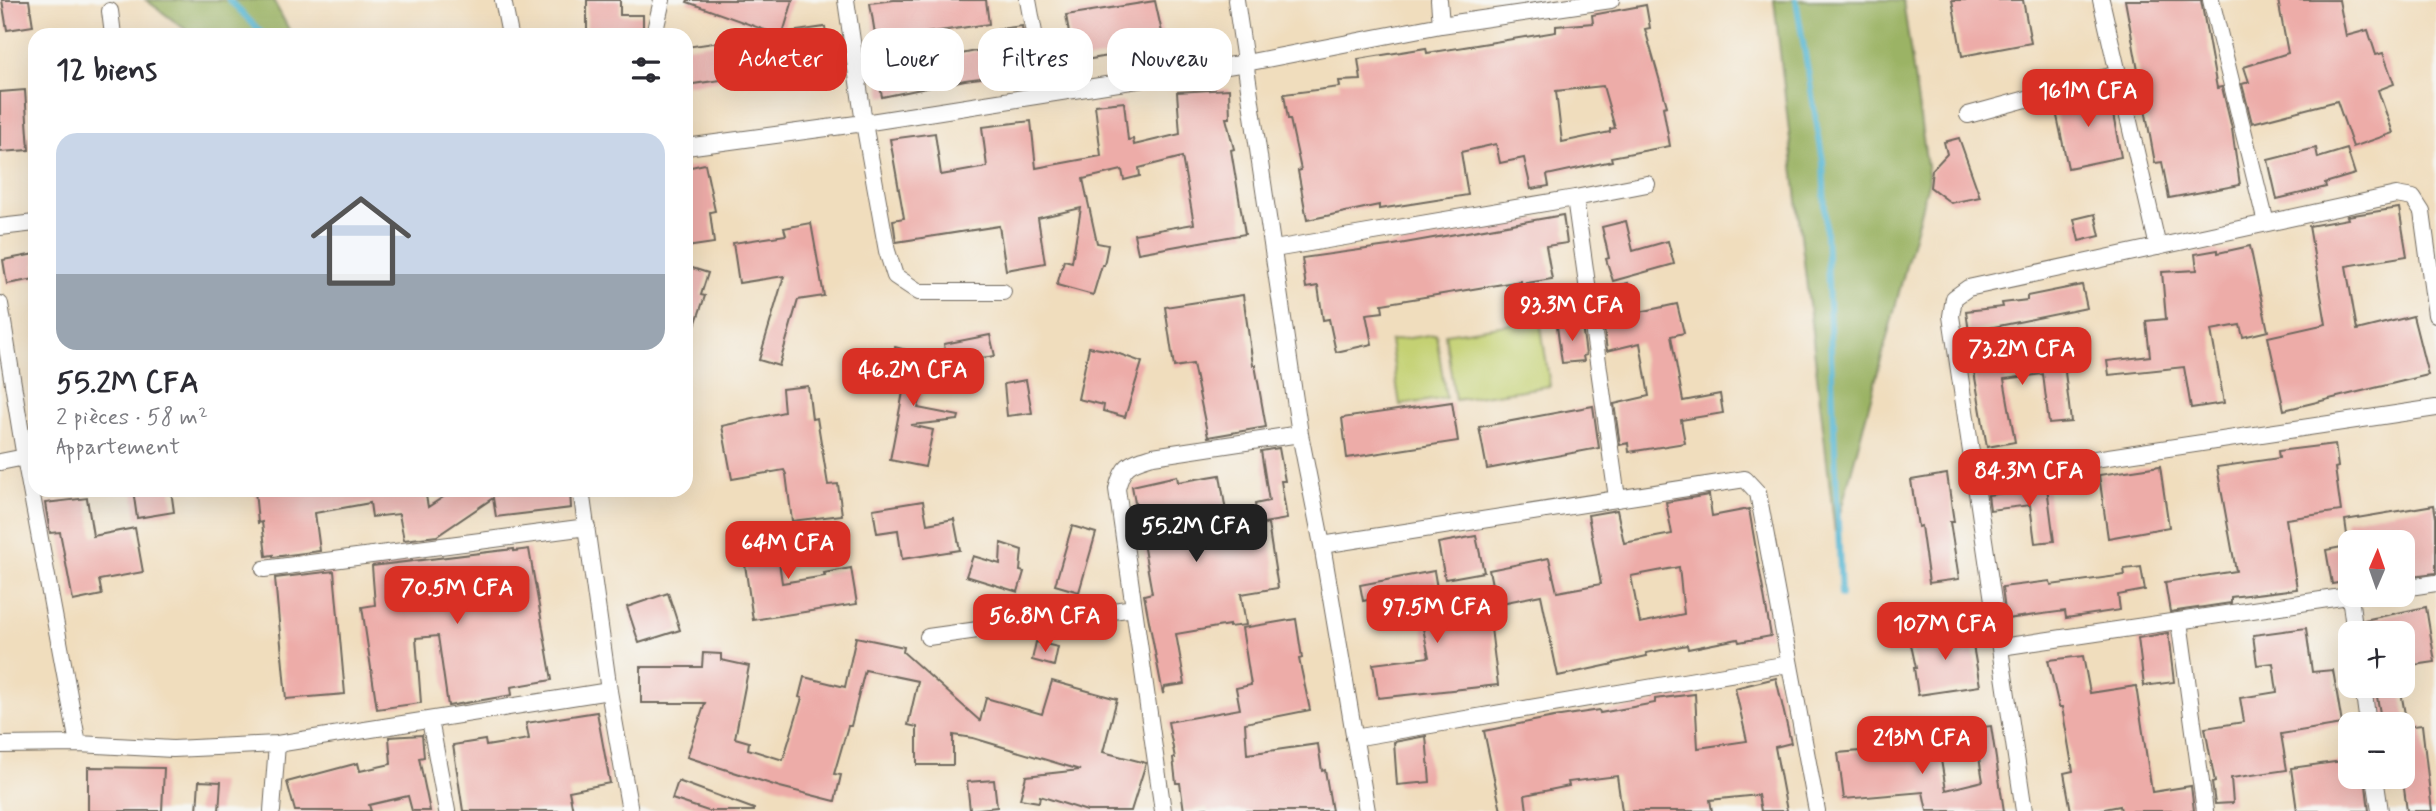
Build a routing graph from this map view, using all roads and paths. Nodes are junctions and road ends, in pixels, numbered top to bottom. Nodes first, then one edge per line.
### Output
1 (503, 0) edge
2 (662, 0) edge
3 (846, 0) edge
4 (1028, 0) edge
5 (1236, 0) edge
6 (1438, 0) edge
7 (1611, 0) edge
8 (2101, 0) edge
9 (2211, 0) edge
10 (1553, 4) edge
11 (110, 11) dead end
12 (1441, 25) junction
13 (112, 28) edge
14 (509, 28) edge
15 (656, 28) edge
16 (1247, 63) junction
17 (2118, 74) junction
18 (1045, 93) junction
19 (1968, 115) dead end
20 (864, 124) junction
21 (693, 146) edge
22 (1647, 184) dead end
23 (1575, 198) junction
24 (2266, 223) junction
25 (28, 224) edge
26 (0, 228) edge
27 (2158, 247) junction
28 (1274, 249) junction
29 (1003, 292) dead end
30 (0, 304) edge
31 (2436, 315) edge
32 (2436, 408) edge
33 (1300, 435) junction
34 (28, 446) edge
35 (28, 456) edge
36 (0, 461) edge
37 (1975, 477) junction
38 (37, 497) edge
39 (583, 497) edge
40 (1617, 498) junction
41 (587, 527) junction
42 (1322, 545) junction
43 (264, 569) dead end
44 (2436, 583) edge
45 (2415, 586) edge
46 (2338, 597) edge
47 (1134, 608) junction
48 (2179, 621) junction
49 (928, 637) dead end
50 (2001, 647) junction
51 (1789, 664) junction
52 (609, 691) junction
53 (430, 720) junction
54 (1354, 738) junction
55 (78, 744) junction
56 (277, 744) junction
57 (0, 745) edge
58 (2377, 789) edge
59 (272, 811) edge
60 (447, 811) edge
61 (630, 811) edge
62 (1163, 811) edge
63 (1367, 811) edge
64 (1817, 811) edge
65 (2024, 811) edge
66 (2205, 811) edge
67 (2380, 811) edge

1 - 14 street
2 - 15 street
3 - 20 street
4 - 18 street
5 - 16 street
6 - 12 street
7 - 10 street
8 - 17 street
9 - 24 street
10 - 12 street
11 - 13 street
12 - 16 street
16 - 18 street
16 - 28 street
17 - 19 street
17 - 27 street
18 - 20 street
20 - 21 street
20 - 29 street
22 - 23 street
23 - 28 street
23 - 40 street
24 - 27 street
24 - 31 street
25 - 26 street
27 - 37 street
28 - 33 street
30 - 34 street
32 - 37 street
33 - 42 street
33 - 47 street
35 - 36 street
37 - 50 street
38 - 55 street
39 - 41 street
40 - 42 street
40 - 51 street
41 - 43 street
41 - 52 street
42 - 54 street
44 - 45 street
46 - 48 street
47 - 49 street
47 - 62 street
48 - 50 street
48 - 66 street
50 - 65 street
51 - 54 street
51 - 64 street
52 - 53 street
52 - 61 street
53 - 56 street
53 - 60 street
54 - 63 street
55 - 56 street
55 - 57 street
56 - 59 street
58 - 67 street

